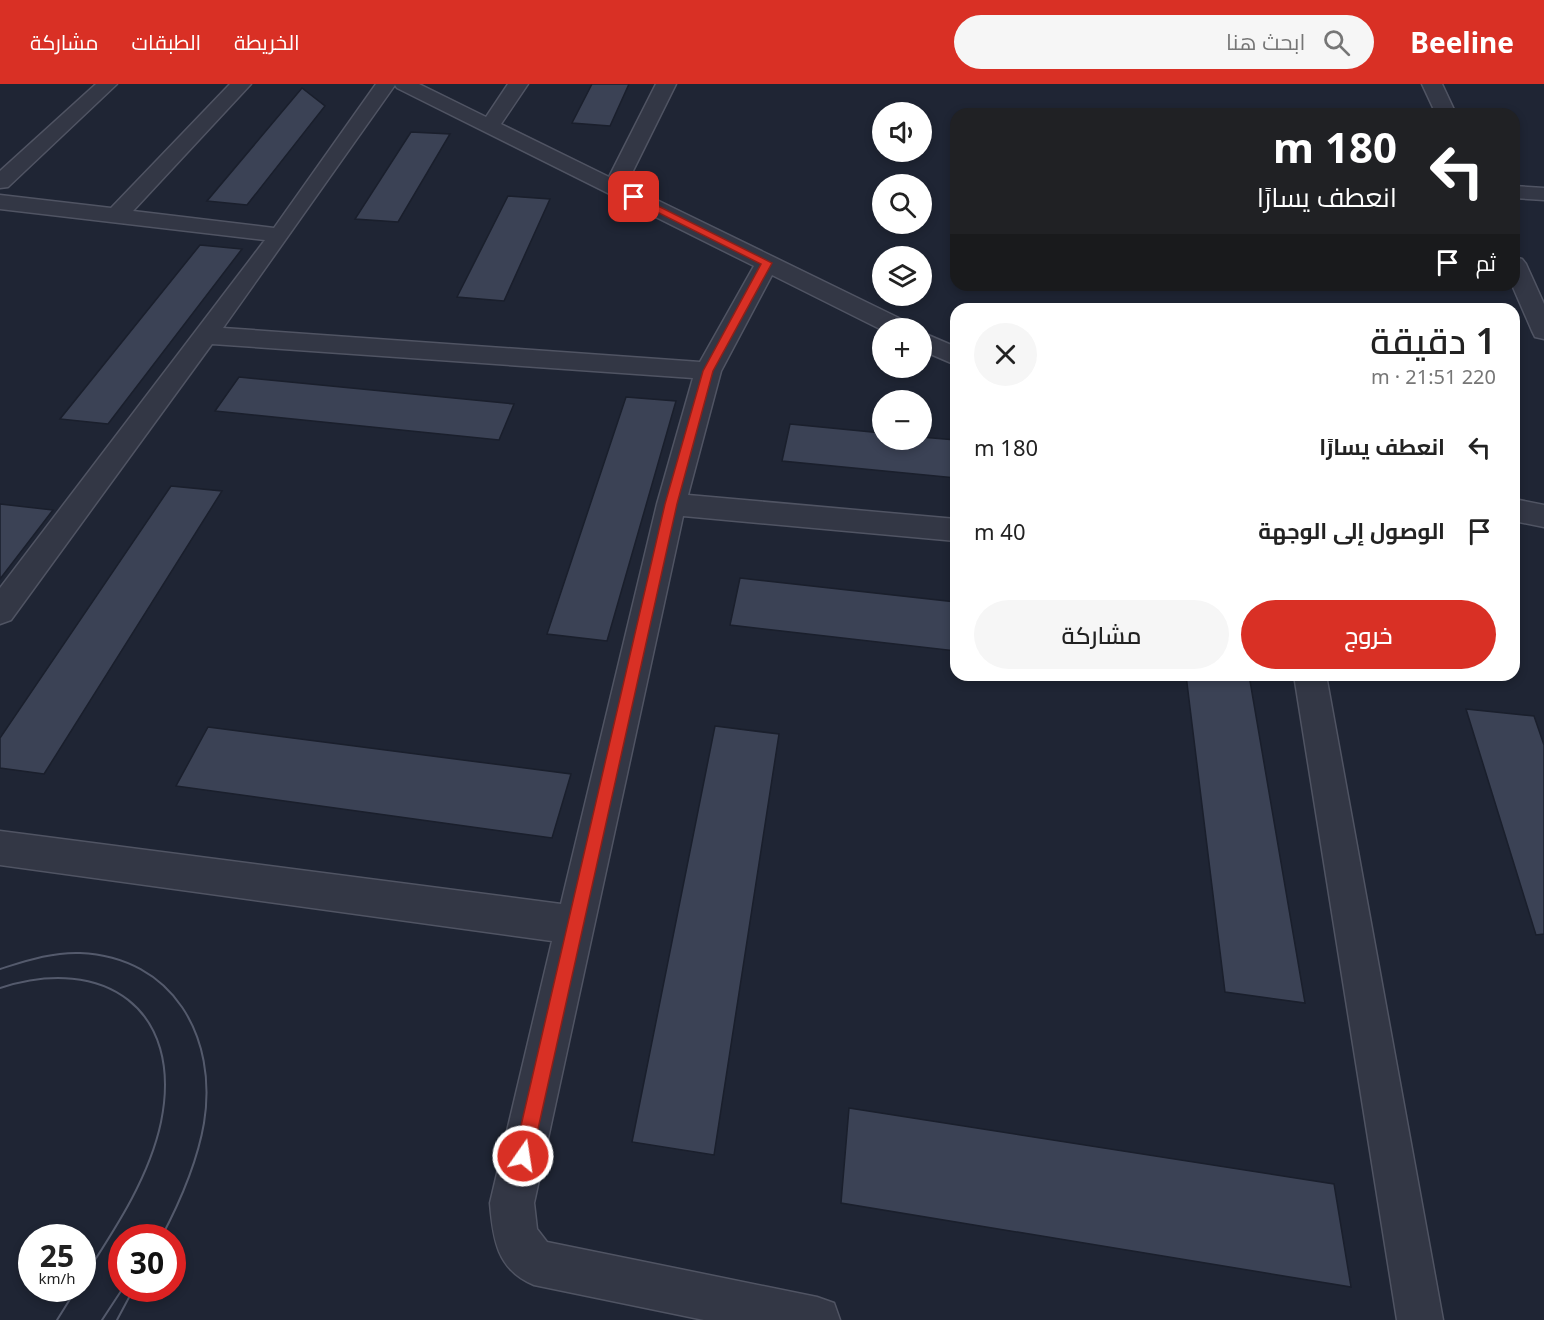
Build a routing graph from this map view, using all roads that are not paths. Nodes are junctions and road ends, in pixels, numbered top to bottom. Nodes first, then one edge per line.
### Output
1 (107, 84) edge
2 (241, 84) edge
3 (386, 84) edge
4 (404, 84) edge
5 (518, 84) edge
6 (666, 84) edge
7 (1432, 84) edge
8 (1443, 108) edge
9 (490, 126) junction
10 (0, 182) edge
11 (614, 187) junction
12 (1520, 192) edge
13 (1544, 194) edge
14 (0, 202) edge
15 (116, 216) junction
16 (280, 235) junction
17 (767, 263) junction
18 (1520, 277) edge
19 (878, 318) edge
20 (1544, 331) edge
21 (205, 335) junction
22 (932, 345) edge
23 (950, 354) edge
24 (708, 371) junction
25 (671, 504) junction
26 (1520, 511) edge
27 (1544, 516) edge
28 (950, 529) edge
29 (0, 611) edge
30 (1311, 681) edge
31 (0, 848) edge
32 (575, 925) junction
33 (817, 1320) edge
34 (1420, 1320) edge

1 - 10 street
2 - 15 street
3 - 16 street
4 - 9 street
5 - 9 street
6 - 11 street
7 - 8 street
9 - 11 street
11 - 17 street
12 - 13 street
14 - 15 street
15 - 16 street
16 - 21 street
17 - 19 street
17 - 24 street
18 - 20 street
21 - 24 street
21 - 29 street
22 - 23 street
24 - 25 street
25 - 28 street
25 - 32 street
26 - 27 street
30 - 34 street
31 - 32 street
32 - 33 street

